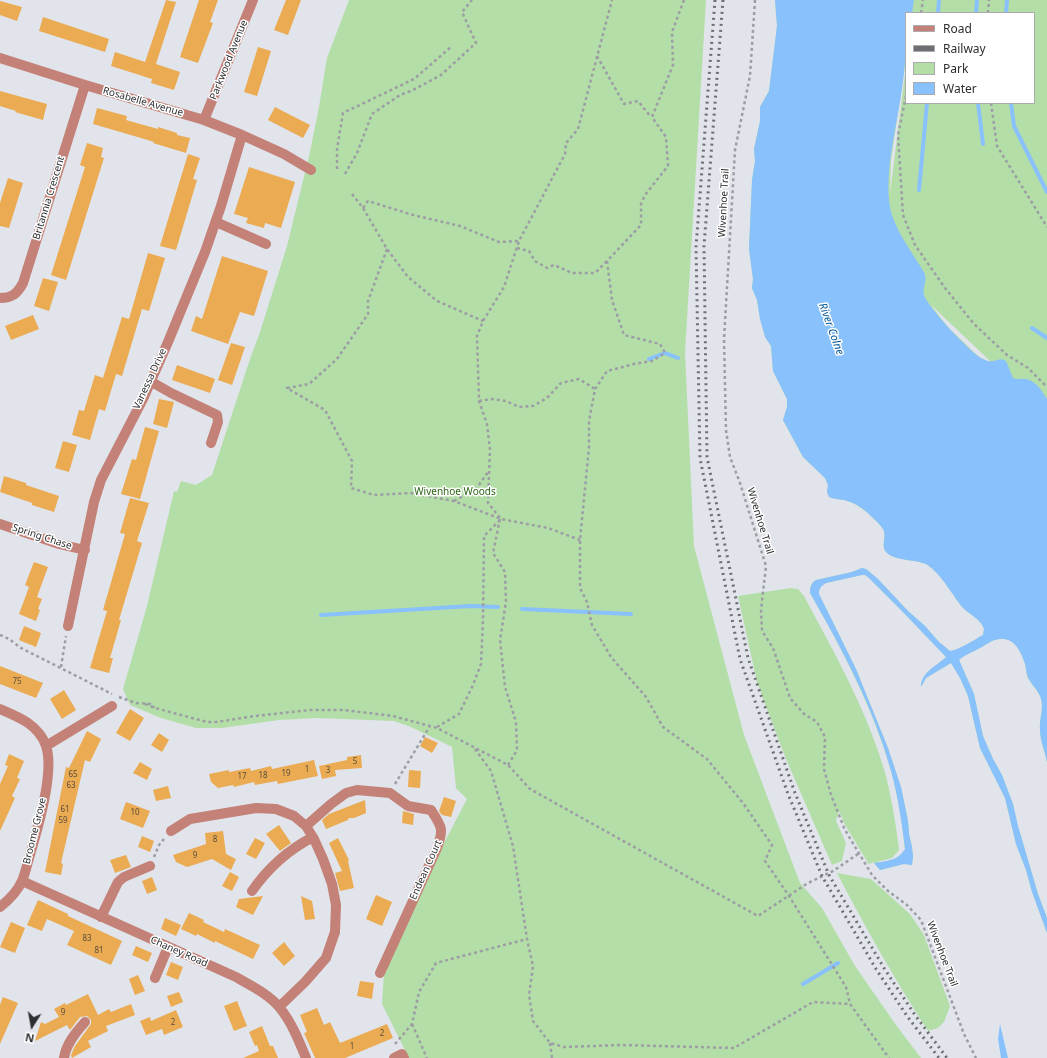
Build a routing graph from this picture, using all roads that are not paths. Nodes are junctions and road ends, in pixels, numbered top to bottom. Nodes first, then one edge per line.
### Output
1 (253, 0) edge
2 (0, 58) edge
3 (85, 85) junction
4 (204, 120) junction
5 (242, 135) junction
6 (312, 170) dead end
7 (216, 222) junction
8 (266, 244) dead end
9 (0, 298) edge
10 (150, 381) junction
11 (211, 443) dead end
12 (0, 524) edge
13 (85, 550) junction
14 (68, 626) road end
15 (116, 699) road end
16 (0, 709) edge
17 (46, 746) junction
18 (306, 826) junction
19 (171, 831) road end
20 (313, 837) junction
21 (150, 866) road end
22 (22, 881) junction
23 (252, 891) dead end
24 (0, 907) edge
25 (101, 917) junction
26 (168, 947) junction
27 (380, 973) dead end
28 (155, 978) dead end
29 (279, 1007) junction
30 (85, 1022) dead end
31 (64, 1058) edge
32 (306, 1058) edge

1 - 4 street, Parkwood Avenue
2 - 3 street, Rosabelle Avenue
3 - 4 street, Rosabelle Avenue
3 - 9 street, Britannia Crescent
4 - 5 street, Rosabelle Avenue
5 - 6 street, Rosabelle Avenue
5 - 7 street, Vanessa Drive
7 - 8 street
7 - 10 street, Vanessa Drive
10 - 11 street
10 - 13 street, Vanessa Drive
12 - 13 street, Spring Chase
13 - 14 street, Vanessa Drive
15 - 17 street
16 - 17 street, Broome Grove
17 - 22 street, Broome Grove
18 - 19 street
18 - 20 street
18 - 27 street, Endean Court
20 - 23 street
20 - 29 street
21 - 25 street
22 - 24 street, Broome Grove
22 - 25 street, Chaney Road
25 - 26 street, Chaney Road
26 - 28 street
26 - 29 street, Chaney Road
29 - 32 street, Chaney Road
30 - 31 street

